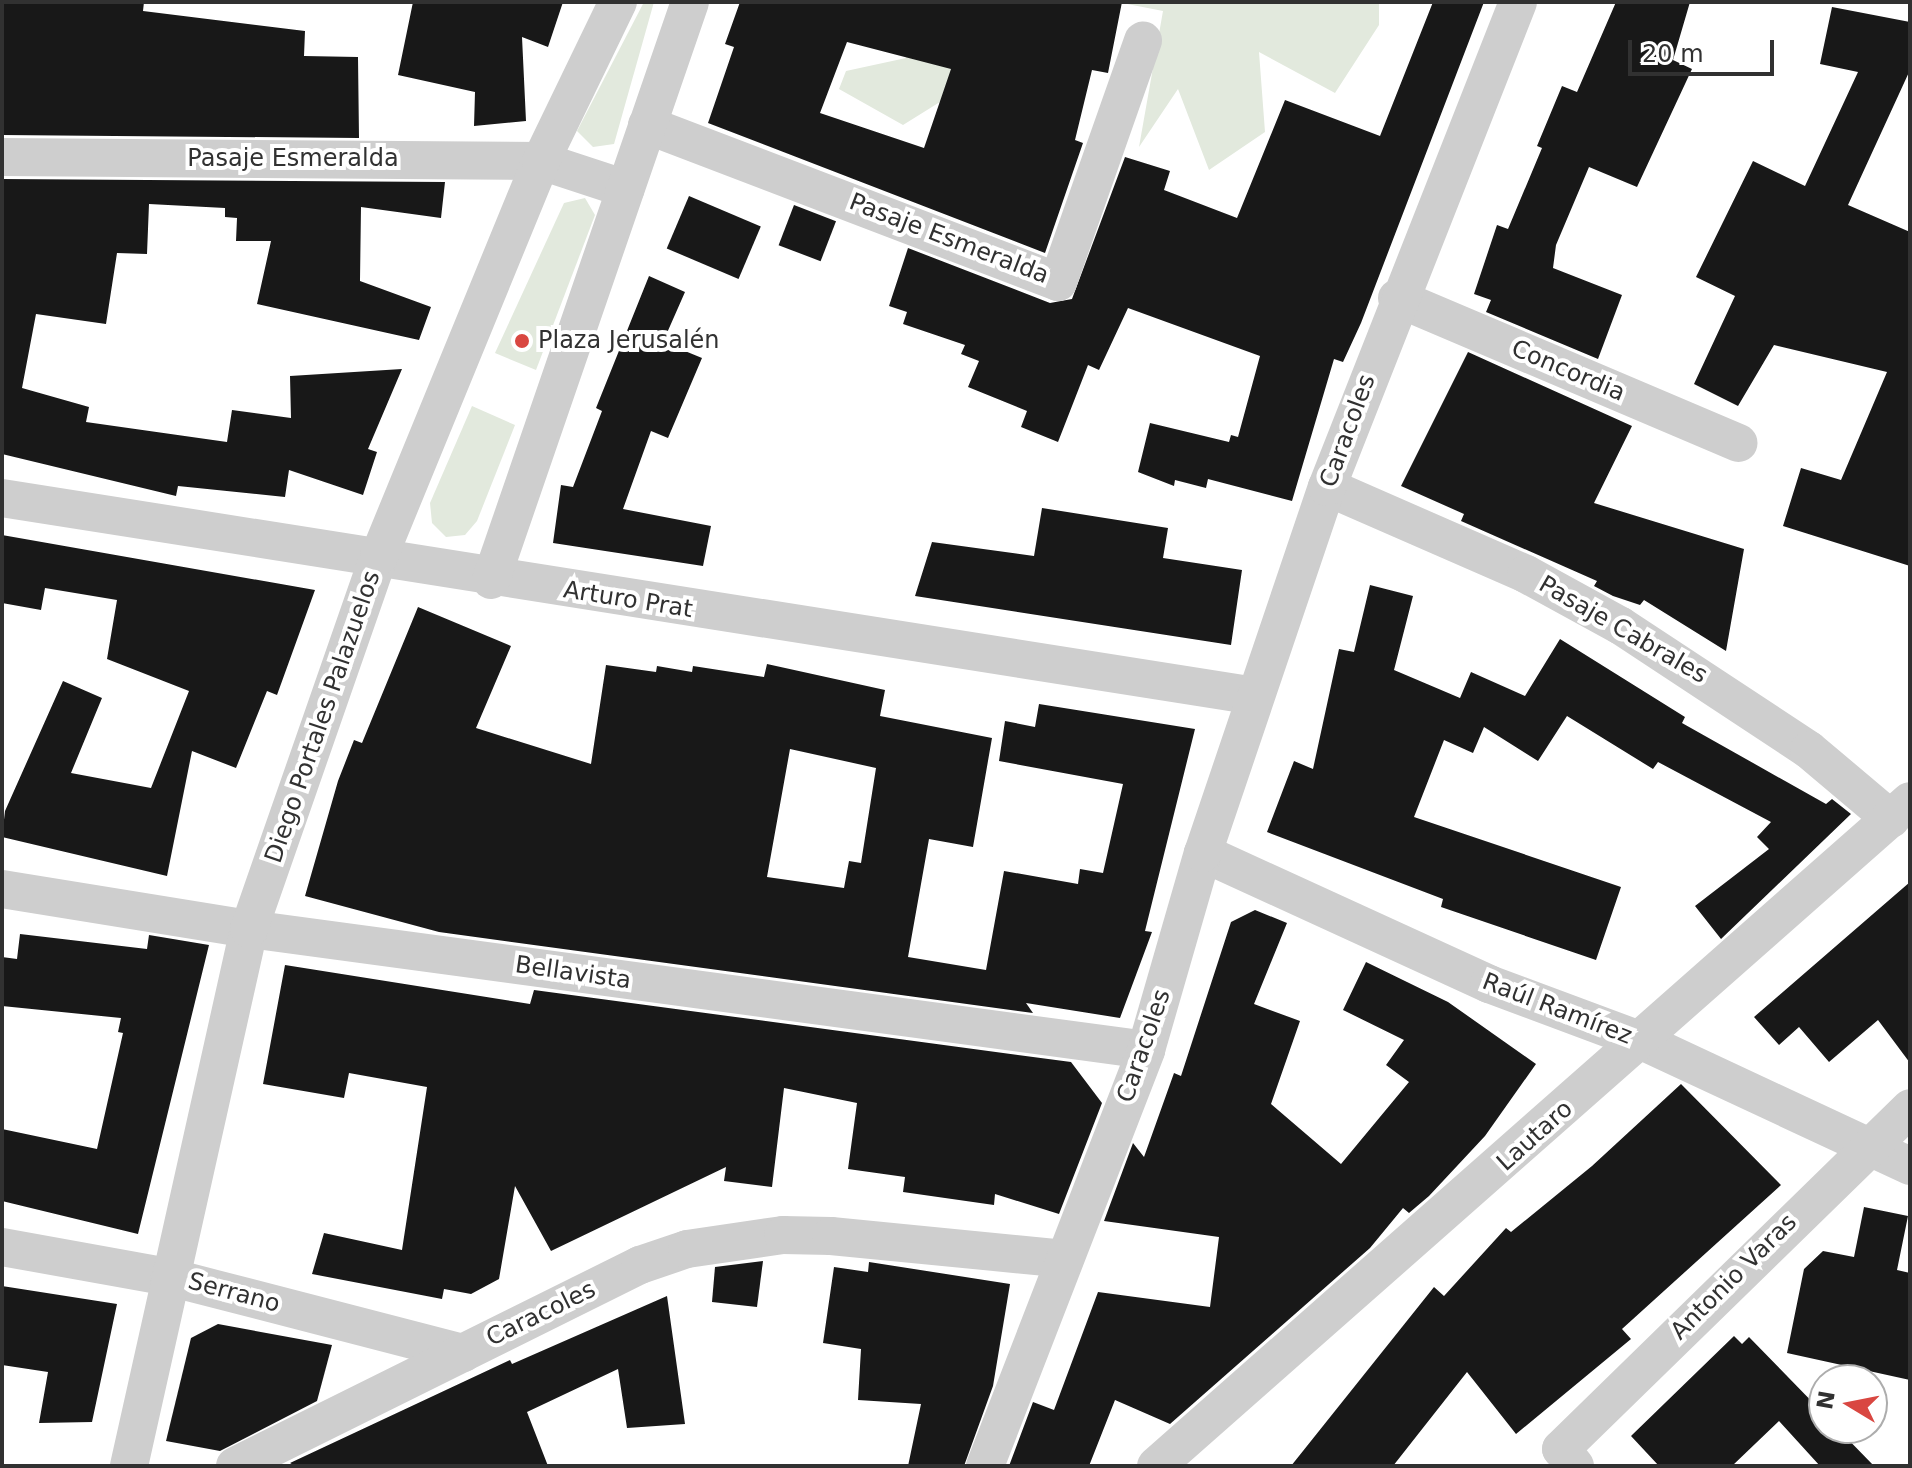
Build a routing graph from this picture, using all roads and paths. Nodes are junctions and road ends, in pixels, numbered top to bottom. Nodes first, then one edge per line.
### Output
1 (618, 2) edge
2 (690, 2) edge
3 (1518, 2) edge
4 (1143, 40) dead end
5 (647, 125) junction
6 (2, 157) edge
7 (541, 161) junction
8 (626, 189) junction
9 (1397, 298) junction
10 (1739, 443) dead end
11 (1327, 487) junction
12 (2, 498) edge
13 (379, 556) junction
14 (491, 580) junction
15 (1255, 696) junction
16 (1900, 810) edge
17 (1203, 853) junction
18 (2, 889) edge
19 (249, 929) junction
20 (1642, 1041) junction
21 (1146, 1050) junction
22 (1910, 1108) edge
23 (1868, 1145) junction
24 (1910, 1166) edge
25 (2, 1247) edge
26 (1065, 1259) junction
27 (169, 1277) junction
28 (463, 1353) junction
29 (1568, 1457) edge
30 (129, 1466) edge
31 (235, 1466) edge
32 (985, 1466) edge
33 (1156, 1466) edge

1 - 7 street, Diego Portales Palazuelos
2 - 5 street
3 - 9 street, Caracoles
4 - 5 street, Pasaje Esmeralda
5 - 8 street
6 - 7 street, Pasaje Esmeralda
7 - 8 street, Pasaje Esmeralda
7 - 13 street, Diego Portales Palazuelos
8 - 14 street
9 - 10 street, Concordia
9 - 11 street, Caracoles
11 - 15 street, Caracoles
11 - 16 street, Pasaje Cabrales
12 - 13 street, Arturo Prat
13 - 14 street, Arturo Prat
13 - 19 street, Diego Portales Palazuelos
14 - 15 street, Arturo Prat
15 - 17 street, Caracoles
16 - 20 street, Lautaro
17 - 20 street, Raúl Ramírez
17 - 21 street, Caracoles
18 - 19 street, Bellavista
19 - 21 street, Bellavista
19 - 27 street, Diego Portales Palazuelos
20 - 23 street, Raúl Ramírez
20 - 33 street, Lautaro
21 - 26 street, Caracoles
22 - 23 street, Antonio Varas
23 - 24 street, Raúl Ramírez
23 - 29 street, Antonio Varas
25 - 27 street, Serrano
26 - 28 street, Caracoles
26 - 32 street
27 - 28 street, Serrano
27 - 30 street, Diego Portales Palazuelos
28 - 31 street, Caracoles

